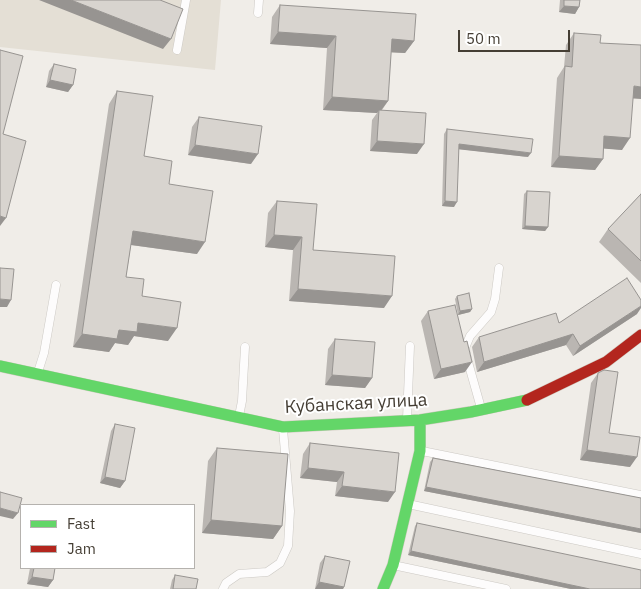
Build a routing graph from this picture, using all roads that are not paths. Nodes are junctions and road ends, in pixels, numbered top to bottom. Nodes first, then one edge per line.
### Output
1 (184, 0) edge
2 (259, 0) edge
3 (258, 13) dead end
4 (177, 50) dead end
5 (500, 268) dead end
6 (56, 285) dead end
7 (641, 335) edge
8 (410, 346) dead end
9 (246, 348) dead end
10 (0, 366) edge
11 (38, 374) junction
12 (481, 410) junction
13 (238, 418) junction
14 (420, 420) junction
15 (407, 421) junction
16 (283, 427) junction
17 (420, 451) junction
18 (641, 495) edge
19 (408, 504) junction
20 (641, 554) edge
21 (393, 565) junction
22 (223, 589) edge
23 (383, 589) edge
24 (506, 589) edge

1 - 4 lane
2 - 3 lane
5 - 12 lane
6 - 11 lane
7 - 12 street, Кубанская улица
8 - 15 lane
9 - 13 lane
10 - 11 street, Кубанская улица
11 - 13 street, Кубанская улица
12 - 14 street, Кубанская улица
13 - 16 street, Кубанская улица
14 - 15 street, Кубанская улица
14 - 17 street
15 - 16 street, Кубанская улица
16 - 22 lane
17 - 18 lane
17 - 19 street
19 - 20 lane
19 - 21 street
21 - 23 street
21 - 24 lane

